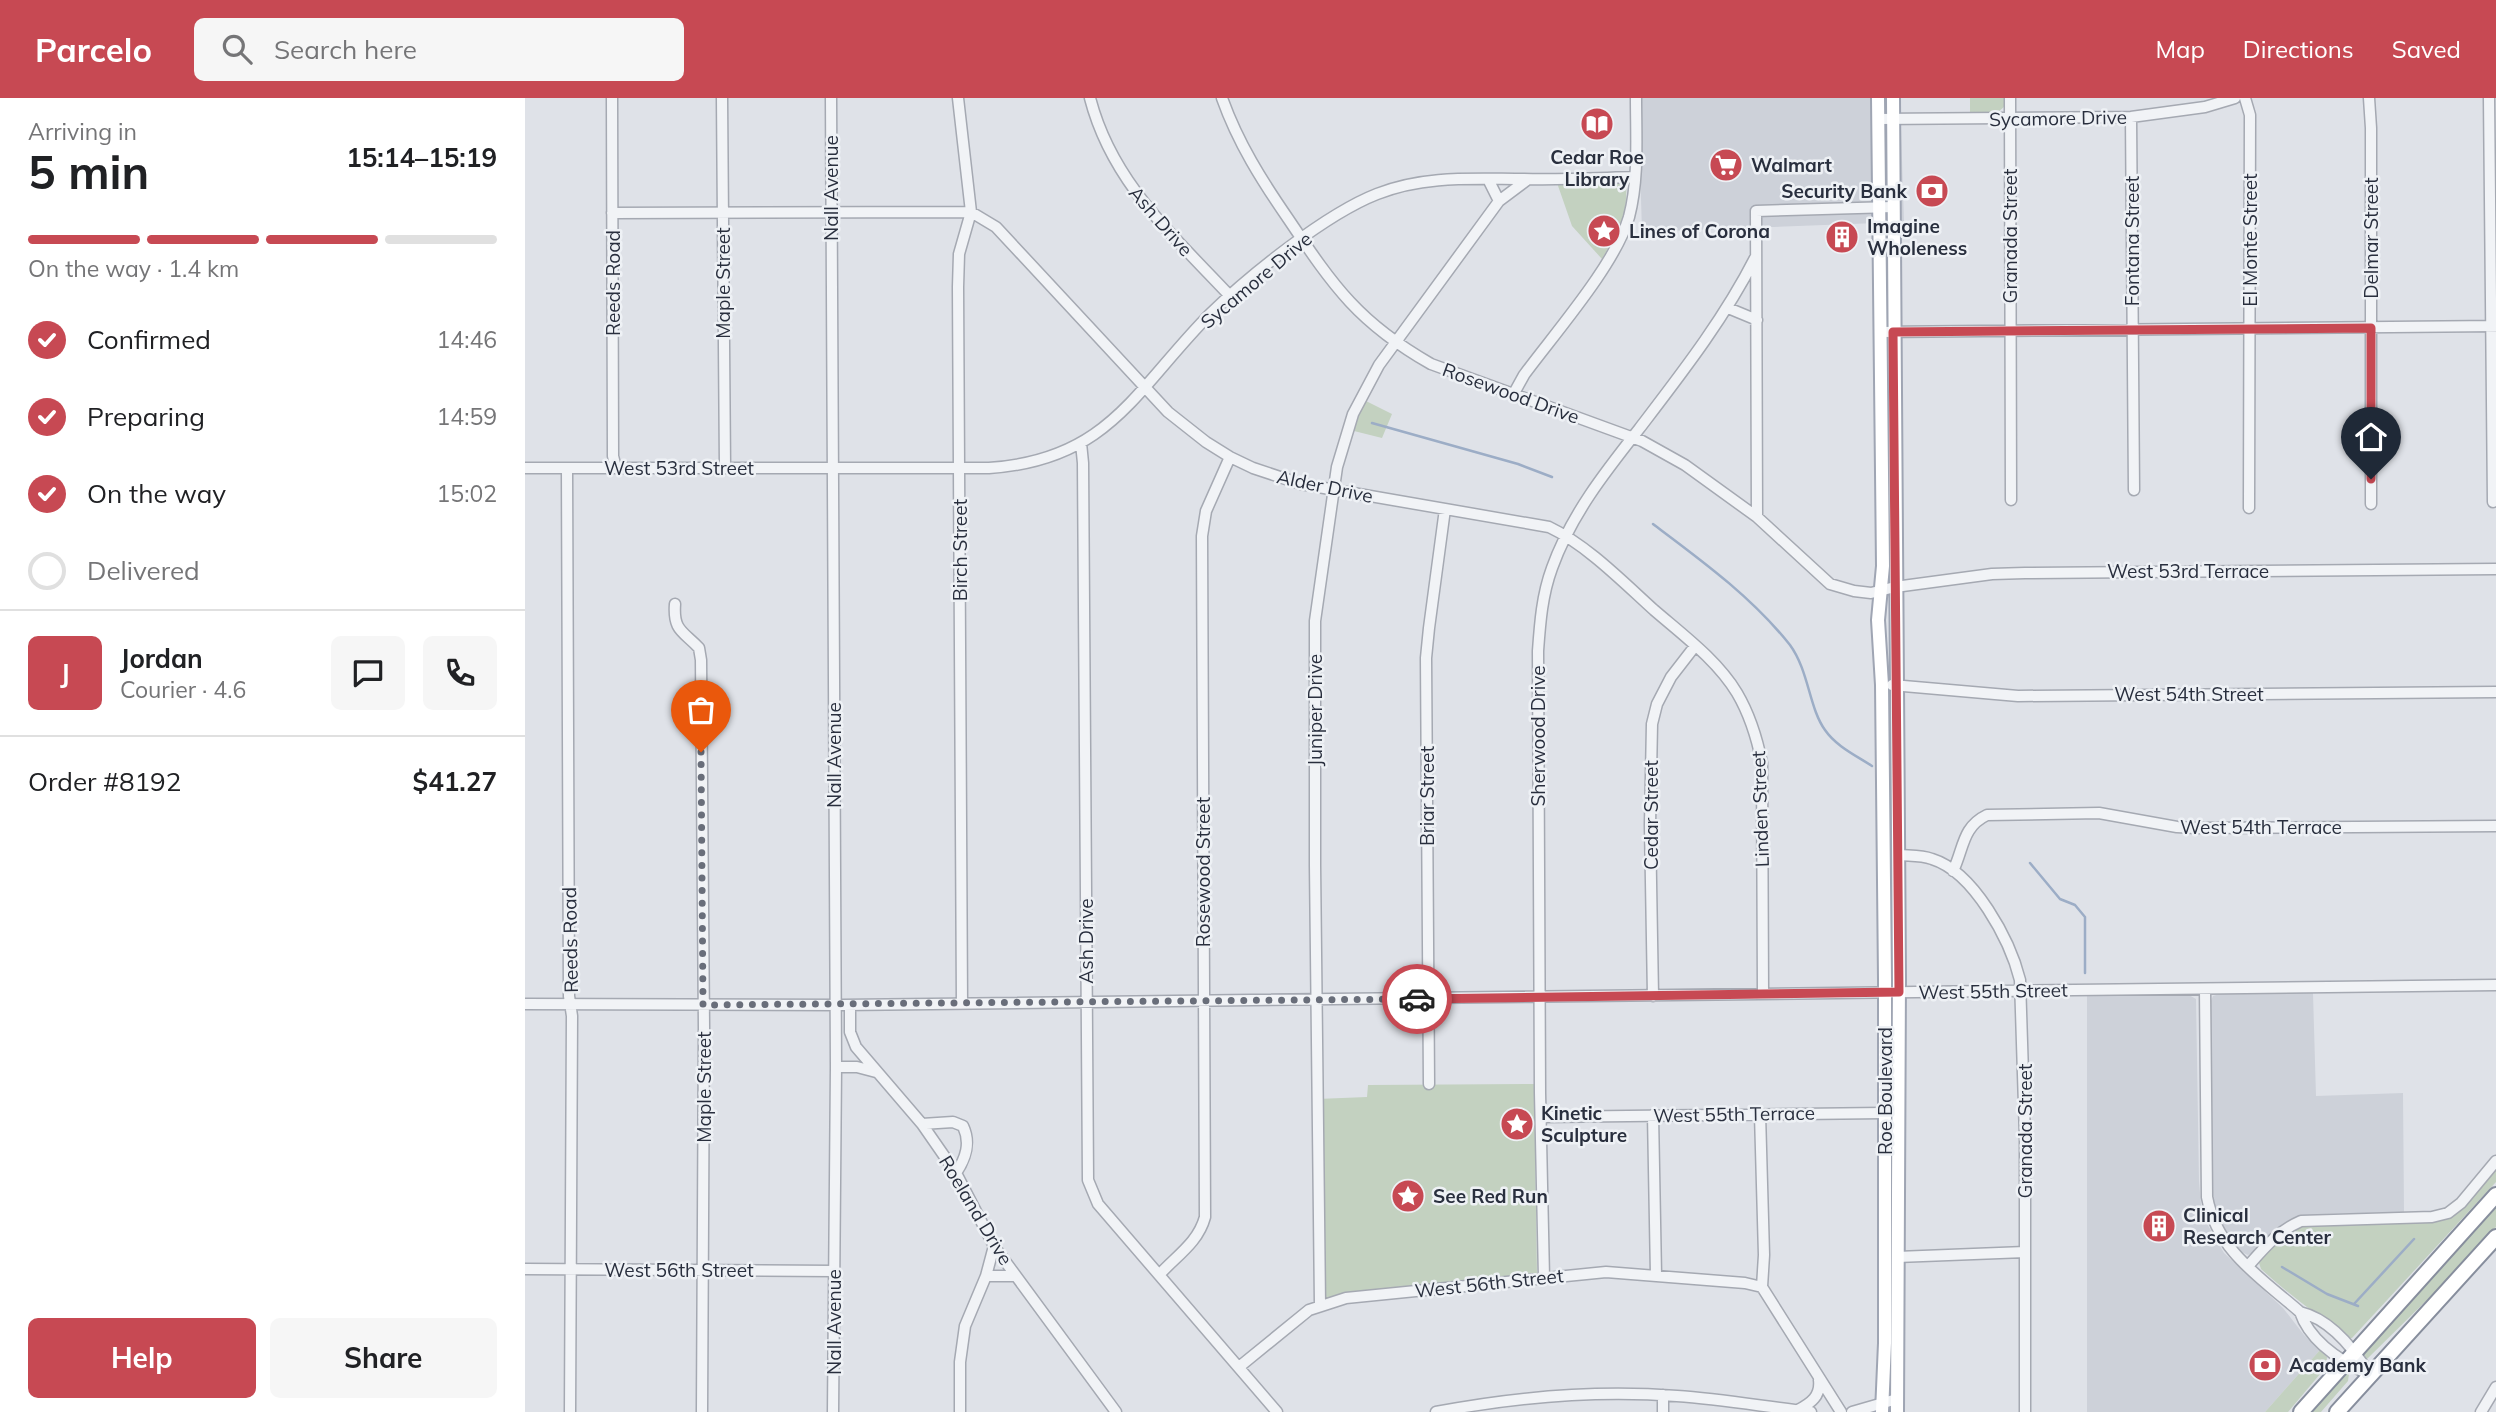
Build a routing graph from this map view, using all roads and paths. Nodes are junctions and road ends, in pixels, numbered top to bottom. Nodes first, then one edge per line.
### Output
1 (612, 98) edge
2 (722, 98) edge
3 (831, 98) edge
4 (958, 98) edge
5 (1090, 98) edge
6 (1222, 98) edge
7 (1636, 98) edge
8 (1878, 98) edge
9 (1893, 98) edge
10 (2010, 98) edge
11 (2235, 98) edge
12 (2245, 98) edge
13 (2369, 98) edge
14 (2489, 98) edge
15 (2131, 117) junction
16 (2010, 118) junction
17 (2493, 118) edge
18 (1879, 119) junction
19 (1893, 120) junction
20 (1635, 177) junction
21 (1488, 179) junction
22 (1527, 180) junction
23 (1499, 201) junction
24 (1886, 208) junction
25 (722, 212) junction
26 (971, 212) junction
27 (612, 213) junction
28 (831, 213) junction
29 (1301, 239) junction
30 (1755, 258) junction
31 (1230, 296) junction
32 (1728, 309) junction
33 (1757, 320) junction
34 (2494, 326) edge
35 (2371, 328) junction
36 (2249, 329) junction
37 (2010, 331) junction
38 (2133, 331) junction
39 (1887, 332) junction
40 (1396, 343) junction
41 (1145, 388) junction
42 (1513, 395) junction
43 (1632, 437) junction
44 (1081, 443) junction
45 (1230, 457) junction
46 (525, 468) edge
47 (567, 468) junction
48 (617, 468) junction
49 (725, 468) junction
50 (959, 468) junction
51 (833, 469) junction
52 (1333, 490) junction
53 (2134, 490) dead end
54 (2011, 500) dead end
55 (2493, 502) dead end
56 (2371, 504) dead end
57 (2249, 508) dead end
58 (1445, 509) junction
59 (1757, 517) junction
60 (1565, 537) junction
61 (2496, 569) edge
62 (1895, 587) junction
63 (1881, 590) junction
64 (675, 604) dead end
65 (1695, 646) junction
66 (1882, 685) junction
67 (1896, 685) junction
68 (2496, 692) edge
69 (2496, 826) edge
70 (1899, 855) junction
71 (1953, 871) junction
72 (2496, 985) edge
73 (2206, 989) junction
74 (2022, 990) junction
75 (1899, 992) junction
76 (1885, 993) junction
77 (1763, 994) junction
78 (1653, 996) junction
79 (1540, 997) junction
80 (1316, 999) junction
81 (1427, 999) junction
82 (1203, 1000) junction
83 (1086, 1002) junction
84 (525, 1004) edge
85 (571, 1004) junction
86 (962, 1004) junction
87 (703, 1005) junction
88 (836, 1005) junction
89 (850, 1005) junction
90 (836, 1067) junction
91 (876, 1072) junction
92 (1429, 1084) dead end
93 (1884, 1113) junction
94 (1760, 1114) junction
95 (1653, 1115) junction
96 (1541, 1117) junction
97 (922, 1124) junction
98 (2496, 1161) edge
99 (956, 1173) junction
100 (2496, 1195) edge
101 (2496, 1237) edge
102 (995, 1246) junction
103 (2025, 1252) junction
104 (1897, 1257) junction
105 (2248, 1266) junction
106 (525, 1269) edge
107 (571, 1269) junction
108 (703, 1271) junction
109 (834, 1271) junction
110 (1159, 1275) junction
111 (1656, 1275) junction
112 (986, 1276) junction
113 (1015, 1276) junction
114 (1544, 1278) junction
115 (1762, 1287) junction
116 (1320, 1304) junction
117 (2300, 1312) junction
118 (2355, 1352) junction
119 (2344, 1363) junction
120 (1239, 1367) junction
121 (2370, 1375) junction
122 (1818, 1376) junction
123 (2496, 1387) edge
124 (1663, 1395) junction
125 (1897, 1406) edge
126 (1882, 1407) edge
127 (1797, 1410) junction
128 (570, 1412) edge
129 (702, 1412) edge
130 (833, 1412) edge
131 (960, 1412) edge
132 (1116, 1412) edge
133 (1277, 1412) edge
134 (1436, 1412) edge
135 (1663, 1412) edge
136 (1811, 1412) edge
137 (1841, 1412) edge
138 (1851, 1412) edge
139 (2025, 1412) edge
140 (2301, 1412) edge
141 (2337, 1412) edge
142 (2481, 1412) edge

1 - 27 street, Reeds Road
2 - 25 street, Maple Street
3 - 28 street, Nall Avenue
4 - 26 street, Birch Street
5 - 31 street, Ash Drive
6 - 29 street, Rosewood Drive
7 - 20 street
8 - 18 main road, Roe Boulevard
9 - 19 main road, Roe Boulevard
10 - 16 street, Granada Street
11 - 15 street, Sycamore Drive
12 - 36 street, El Monte Street
13 - 35 street, Delmar Street
14 - 17 street
15 - 16 street, Sycamore Drive
15 - 38 street, Fontana Street
16 - 19 street, Sycamore Drive
16 - 37 street, Granada Street
17 - 34 street
18 - 19 street, Sycamore Drive
18 - 24 main road, Roe Boulevard
19 - 24 main road, Roe Boulevard
20 - 22 street, Sycamore Drive
20 - 42 street
21 - 22 street, Sycamore Drive
21 - 23 street
21 - 29 street, Sycamore Drive
22 - 23 street, Juniper Drive
23 - 40 street, Juniper Drive
24 - 30 street
24 - 39 main road, Roe Boulevard
25 - 27 street
25 - 28 street
25 - 49 street, Maple Street
26 - 28 street
26 - 41 street, Alder Drive
26 - 50 street, Birch Street
27 - 48 street, Reeds Road
28 - 51 street, Nall Avenue
29 - 31 street, Sycamore Drive
29 - 40 street, Rosewood Drive
30 - 32 street, Sherwood Drive
30 - 33 street
31 - 41 street, Sycamore Drive
32 - 33 street
32 - 43 street, Sherwood Drive
33 - 59 street
34 - 35 street
34 - 55 street
35 - 36 street
35 - 56 street, Delmar Street
36 - 38 street
36 - 57 street, El Monte Street
37 - 38 street
37 - 39 street
37 - 54 street, Granada Street
38 - 53 street, Fontana Street
39 - 62 main road, Roe Boulevard
39 - 63 main road, Roe Boulevard
40 - 42 street, Rosewood Drive
40 - 52 street, Juniper Drive
41 - 44 street, Sycamore Drive
41 - 45 street, Alder Drive
42 - 43 street, Rosewood Drive
43 - 59 street, Rosewood Drive
43 - 60 street, Sherwood Drive
44 - 50 street, Sycamore Drive
44 - 83 street, Ash Drive
45 - 52 street, Alder Drive
45 - 82 street, Rosewood Street
46 - 47 street, West 53rd Street
47 - 48 street, West 53rd Street
47 - 85 street, Reeds Road
48 - 49 street, West 53rd Street
49 - 51 street, West 53rd Street
50 - 51 street, Sycamore Drive
50 - 86 street, Birch Street
51 - 88 street, Nall Avenue
52 - 58 street, Alder Drive
52 - 80 street, Juniper Drive
58 - 60 street, Alder Drive
58 - 81 street, Briar Street
59 - 63 street, Rosewood Drive
60 - 65 street, Alder Drive
60 - 79 street, Sherwood Drive
61 - 62 street, West 53rd Terrace
62 - 63 street, West 53rd Terrace
62 - 67 main road, Roe Boulevard
63 - 66 main road, Roe Boulevard
64 - 87 street, Maple Street
65 - 77 street, Linden Street
65 - 78 street, Cedar Street
66 - 67 street, West 54th Street
66 - 76 main road, Roe Boulevard
67 - 68 street, West 54th Street
67 - 70 main road, Roe Boulevard
69 - 71 street, West 54th Terrace
70 - 71 street
70 - 75 main road, Roe Boulevard
71 - 74 street, Granada Street
72 - 73 street, West 55th Street
73 - 74 street, West 55th Street
73 - 105 street
74 - 75 street, West 55th Street
74 - 103 street, Granada Street
75 - 76 street, West 55th Street
75 - 104 main road, Roe Boulevard
76 - 77 street, West 55th Street
76 - 93 main road, Roe Boulevard
77 - 78 street, West 55th Street
78 - 79 street, West 55th Street
79 - 81 street, West 55th Street
79 - 96 street, Sherwood Drive
80 - 81 street, West 55th Street
80 - 82 street, West 55th Street
80 - 116 street, Juniper Drive
81 - 92 street, Briar Street
82 - 83 street, West 55th Street
82 - 110 street, Rosewood Street
83 - 86 street, West 55th Street
83 - 110 street, Ash Drive
84 - 85 street, West 55th Street
85 - 87 street, West 55th Street
85 - 107 street, Reeds Road
86 - 89 street, West 55th Street
87 - 88 street, West 55th Street
87 - 108 street, Maple Street
88 - 89 street, West 55th Street
88 - 90 street, Nall Avenue
89 - 91 street, Roeland Drive
90 - 91 street
90 - 109 street, Nall Avenue
91 - 97 street, Roeland Drive
93 - 94 street, West 55th Terrace
93 - 126 main road, Roe Boulevard
94 - 95 street, West 55th Terrace
94 - 115 street
95 - 96 street, West 55th Terrace
95 - 111 street
96 - 114 street, Sherwood Drive
97 - 99 street, Roeland Drive
97 - 99 street
98 - 105 street
99 - 102 street, Roeland Drive
100 - 118 highway
101 - 121 highway
102 - 112 street
102 - 113 street, Roeland Drive
103 - 104 street
103 - 139 street, Granada Street
104 - 125 main road, Roe Boulevard
105 - 117 street
106 - 107 street, West 56th Street
107 - 108 street, West 56th Street
107 - 128 street, Reeds Road
108 - 109 street, West 56th Street
108 - 129 street, Maple Street
109 - 130 street, Nall Avenue
110 - 120 street, Ash Drive
111 - 114 street, West 56th Street
111 - 115 street, West 56th Street
112 - 113 street
112 - 131 street
113 - 132 street, Roeland Drive
114 - 116 street, West 56th Street
115 - 122 street
116 - 120 street, West 56th Street
117 - 118 street
117 - 119 street
118 - 119 highway
118 - 121 street
119 - 121 street
119 - 140 highway
120 - 133 street, Ash Drive
121 - 141 highway
122 - 127 street
122 - 137 street
123 - 142 street
124 - 127 street
124 - 134 street
124 - 135 street
125 - 126 street
126 - 138 street
127 - 136 street

